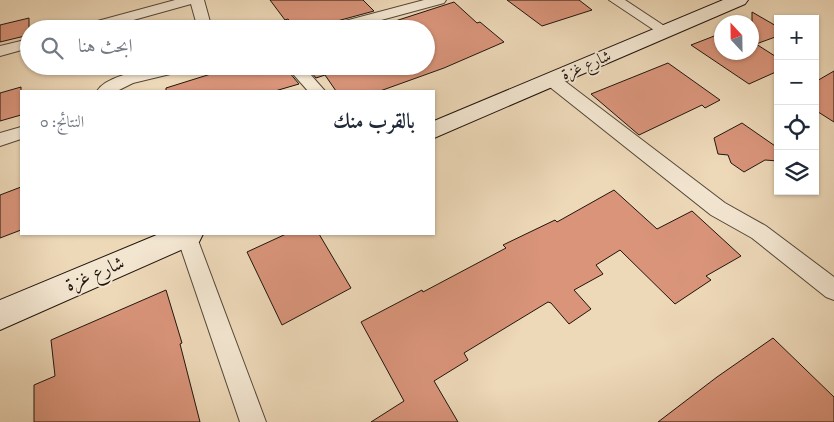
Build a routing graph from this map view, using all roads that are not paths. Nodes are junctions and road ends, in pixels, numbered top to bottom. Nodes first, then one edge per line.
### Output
1 (190, 0) edge
2 (197, 0) edge
3 (439, 0) edge
4 (616, 0) edge
5 (739, 0) edge
6 (117, 20) edge
7 (203, 20) edge
8 (365, 20) edge
9 (665, 32) junction
10 (20, 46) edge
11 (0, 51) edge
12 (149, 75) edge
13 (302, 75) edge
14 (552, 80) junction
15 (108, 90) edge
16 (316, 90) edge
17 (435, 130) edge
18 (20, 133) edge
19 (0, 140) edge
20 (186, 235) edge
21 (188, 235) edge
22 (834, 290) edge
23 (0, 315) edge
24 (253, 422) edge

1 - 6 street
2 - 7 street
3 - 8 street
4 - 9 street
5 - 9 main road, شارع غزة
9 - 14 main road, شارع غزة
10 - 11 street
12 - 15 street
13 - 16 street
14 - 17 main road, شارع غزة
14 - 22 street
18 - 19 street
20 - 23 main road, شارع غزة
21 - 24 street

